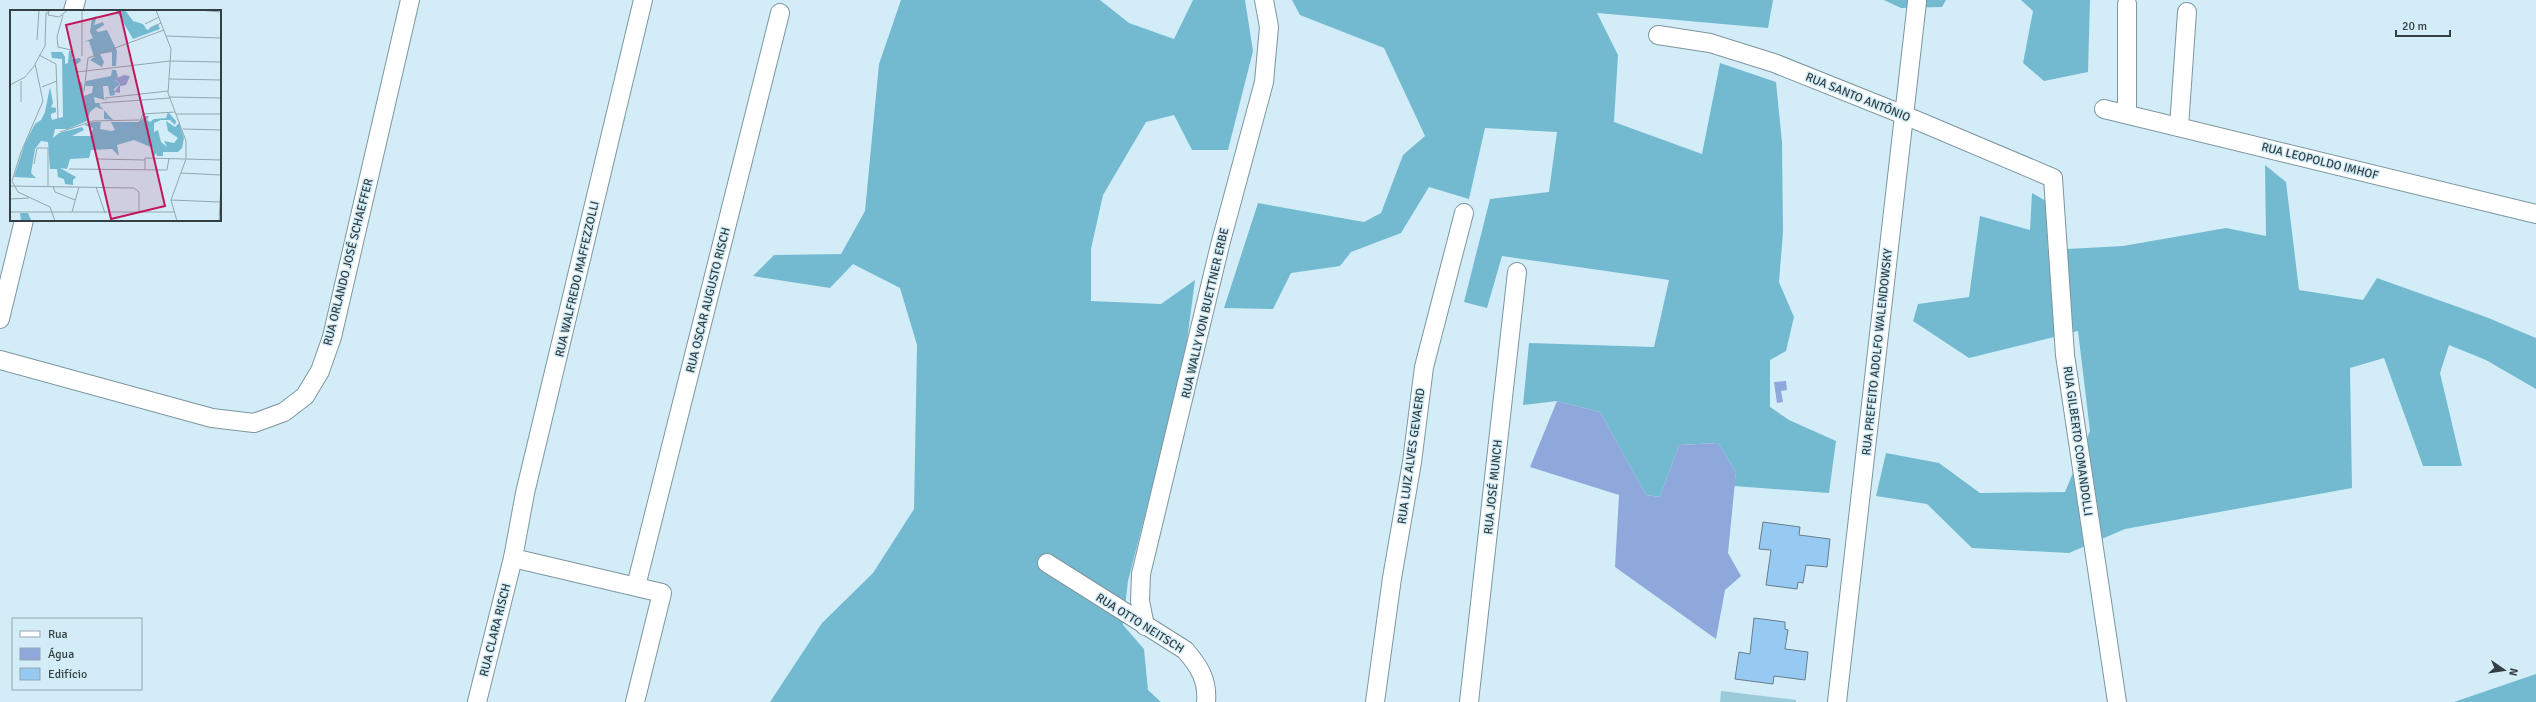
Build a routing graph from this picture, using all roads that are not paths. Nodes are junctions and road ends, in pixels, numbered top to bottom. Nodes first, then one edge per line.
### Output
1 (76, 0) edge
2 (410, 0) edge
3 (644, 0) edge
4 (1264, 0) edge
5 (1917, 2) dead end
6 (2126, 4) dead end
7 (73, 10) edge
8 (2187, 12) dead end
9 (780, 13) dead end
10 (1658, 35) dead end
11 (2104, 108) dead end
12 (2126, 114) junction
13 (1904, 115) junction
14 (2179, 127) junction
15 (2053, 178) joint
16 (1464, 213) dead end
17 (2536, 214) edge
18 (24, 221) edge
19 (1517, 272) dead end
20 (0, 319) edge
21 (0, 360) edge
22 (514, 558) junction
23 (1047, 563) dead end
24 (636, 586) junction
25 (1145, 626) junction
26 (477, 702) edge
27 (635, 702) edge
28 (1206, 702) edge
29 (1375, 702) edge
30 (1469, 702) edge
31 (1837, 702) edge
32 (2117, 702) edge

1 - 7 street
2 - 21 street, RUA ORLANDO JOSÉ SCHAEFFER
3 - 22 street, RUA WALFREDO MAFFEZZOLLI
4 - 25 street, RUA WALLY VON BUETTNER ERBE
5 - 13 street, RUA PREFEITO ADOLFO WALENDOWSKY
6 - 12 street
8 - 14 street
9 - 24 street, RUA OSCAR AUGUSTO RISCH
10 - 13 street, RUA SANTO ANTÔNIO
11 - 12 street, RUA LEOPOLDO IMHOF
12 - 14 street, RUA LEOPOLDO IMHOF
13 - 15 street, RUA SANTO ANTÔNIO
13 - 31 street, RUA PREFEITO ADOLFO WALENDOWSKY
14 - 17 street, RUA LEOPOLDO IMHOF
15 - 32 street, RUA GILBERTO COMANDOLLI
16 - 29 street, RUA LUIZ ALVES GEVAERD
18 - 20 street
19 - 30 street, RUA JOSÉ MUNCH
22 - 24 street
22 - 26 street, RUA CLARA RISCH
23 - 25 street, RUA OTTO NEITSCH
24 - 27 street
25 - 28 street, RUA OTTO NEITSCH

